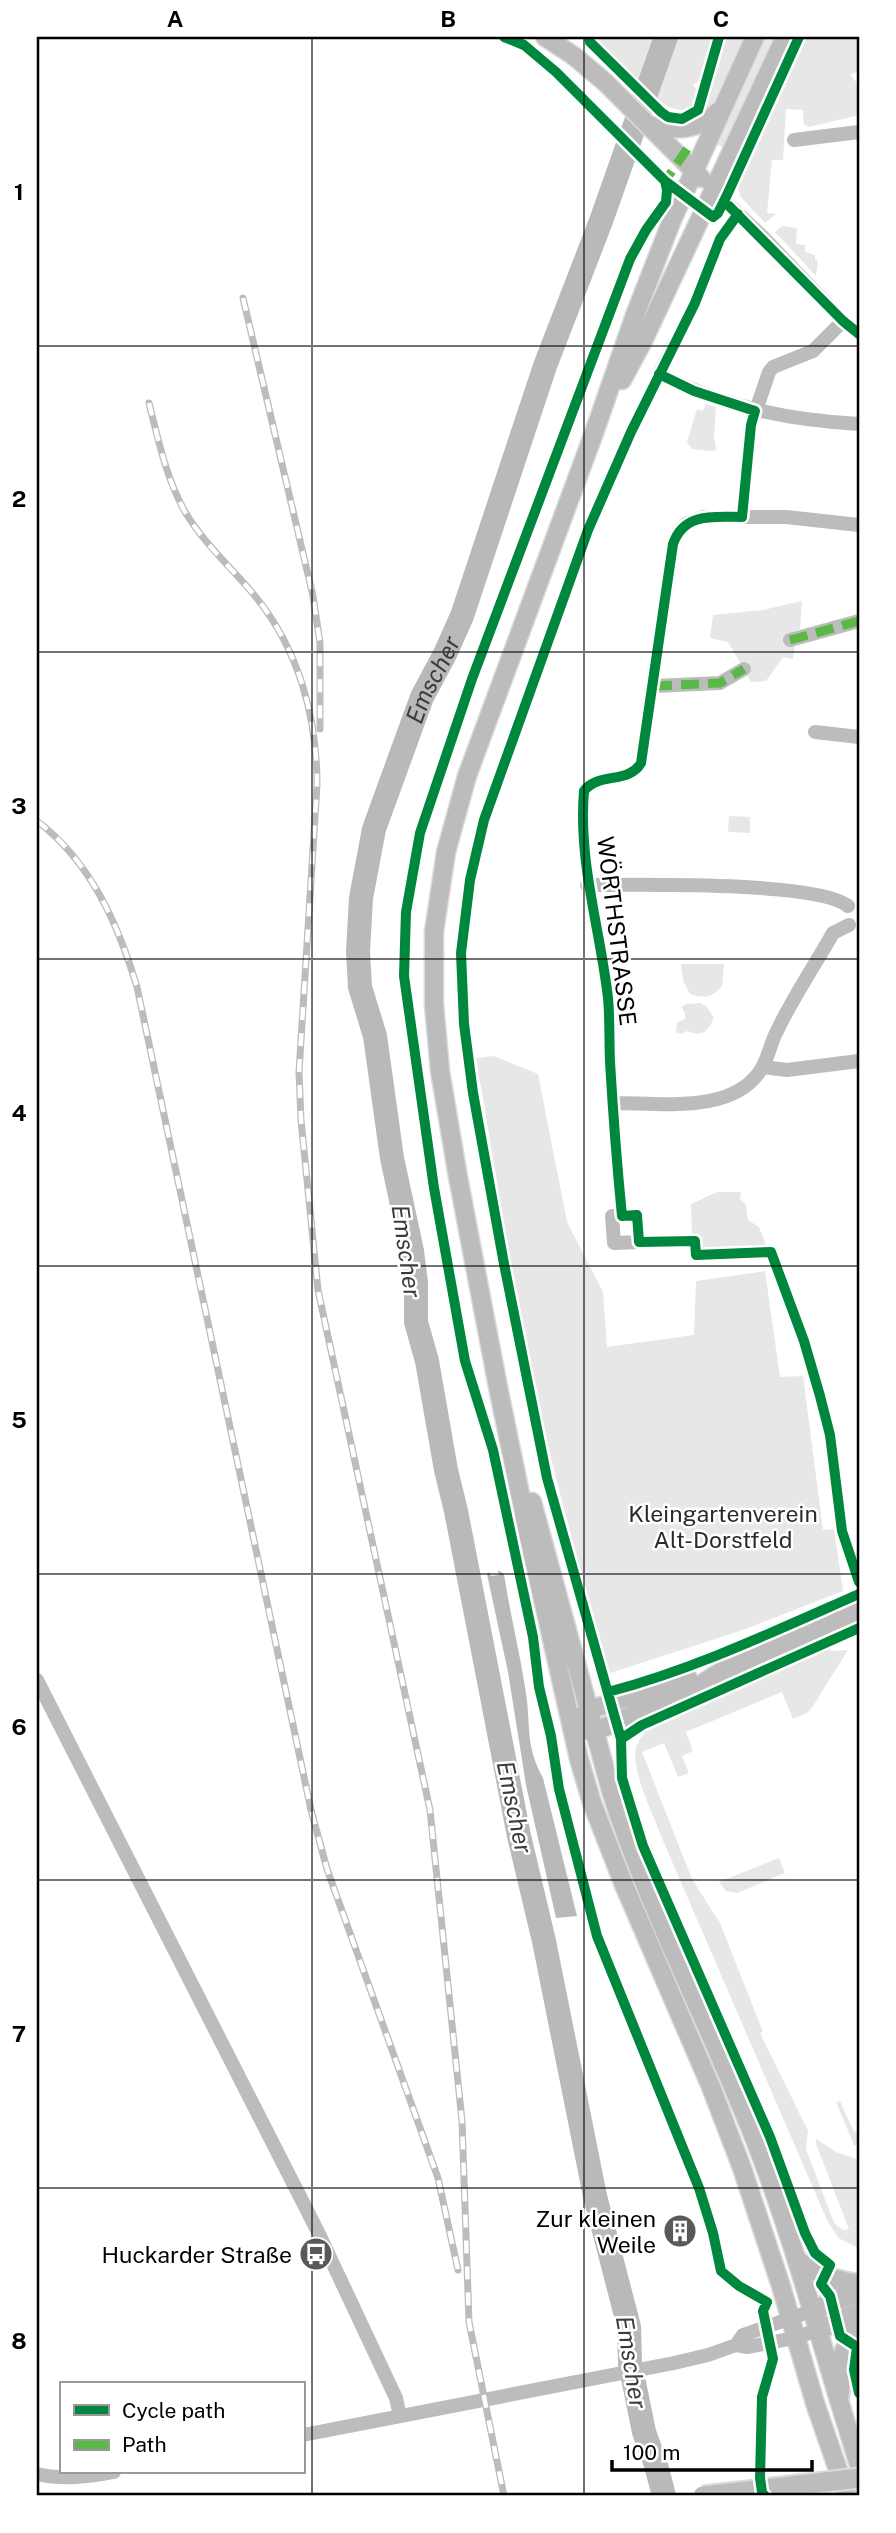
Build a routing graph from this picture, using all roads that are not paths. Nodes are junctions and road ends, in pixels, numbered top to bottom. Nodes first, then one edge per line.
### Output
1 (755, 37) edge
2 (785, 37) edge
3 (548, 38) edge
4 (722, 109) junction
5 (648, 125) junction
6 (859, 132) edge
7 (794, 140) dead end
8 (694, 171) junction
9 (713, 190) junction
10 (738, 214) junction
11 (843, 321) junction
12 (859, 334) edge
13 (755, 411) junction
14 (859, 424) edge
15 (594, 433) junction
16 (742, 517) junction
17 (859, 525) edge
18 (859, 621) edge
19 (790, 640) dead end
20 (744, 669) dead end
21 (654, 686) junction
22 (815, 732) dead end
23 (859, 737) edge
24 (587, 885) junction
25 (854, 905) edge
26 (854, 926) edge
27 (859, 1061) edge
28 (763, 1067) junction
29 (614, 1103) junction
30 (622, 1216) dead end
31 (498, 1387) junction
32 (859, 1610) edge
33 (720, 1672) junction
34 (37, 1680) edge
35 (589, 1710) junction
36 (571, 1727) junction
37 (594, 1732) junction
38 (798, 2261) junction
39 (859, 2284) edge
40 (859, 2291) edge
41 (814, 2310) junction
42 (859, 2315) edge
43 (790, 2318) junction
44 (818, 2330) junction
45 (794, 2338) junction
46 (736, 2345) junction
47 (839, 2397) junction
48 (400, 2416) junction
49 (304, 2435) edge
50 (859, 2465) edge
51 (37, 2474) edge
52 (104, 2474) edge
53 (859, 2477) edge
54 (703, 2496) edge
55 (847, 2496) edge

1 - 4 main road
2 - 9 main road
3 - 5 main road
4 - 5 main road
4 - 8 main road
5 - 8 main road
6 - 7 street
8 - 9 main road
8 - 15 main road
9 - 10 street
9 - 15 main road
10 - 11 street
10 - 13 street
11 - 12 street
11 - 13 street
13 - 14 street
13 - 16 street
15 - 31 main road
16 - 17 street, WÖRTHSTRASSE
16 - 21 street, WÖRTHSTRASSE
18 - 19 street
20 - 21 street
21 - 24 street, WÖRTHSTRASSE
22 - 23 street
24 - 25 street
24 - 29 street, WÖRTHSTRASSE
25 - 26 street
26 - 28 street
27 - 28 street
28 - 29 street
29 - 30 street, WÖRTHSTRASSE
31 - 35 main road
31 - 36 main road
32 - 33 main road
33 - 35 main road
33 - 37 main road
34 - 48 street
35 - 36 main road
35 - 37 main road
36 - 37 main road
36 - 43 main road
37 - 38 main road
38 - 39 highway
38 - 41 main road
40 - 41 highway
41 - 43 street
41 - 44 main road
42 - 44 highway
42 - 47 highway
43 - 45 main road
43 - 46 street
44 - 45 street
44 - 47 main road
45 - 46 street
45 - 55 main road
46 - 48 street
47 - 50 main road
48 - 49 street
51 - 52 street
53 - 54 highway, bridge

